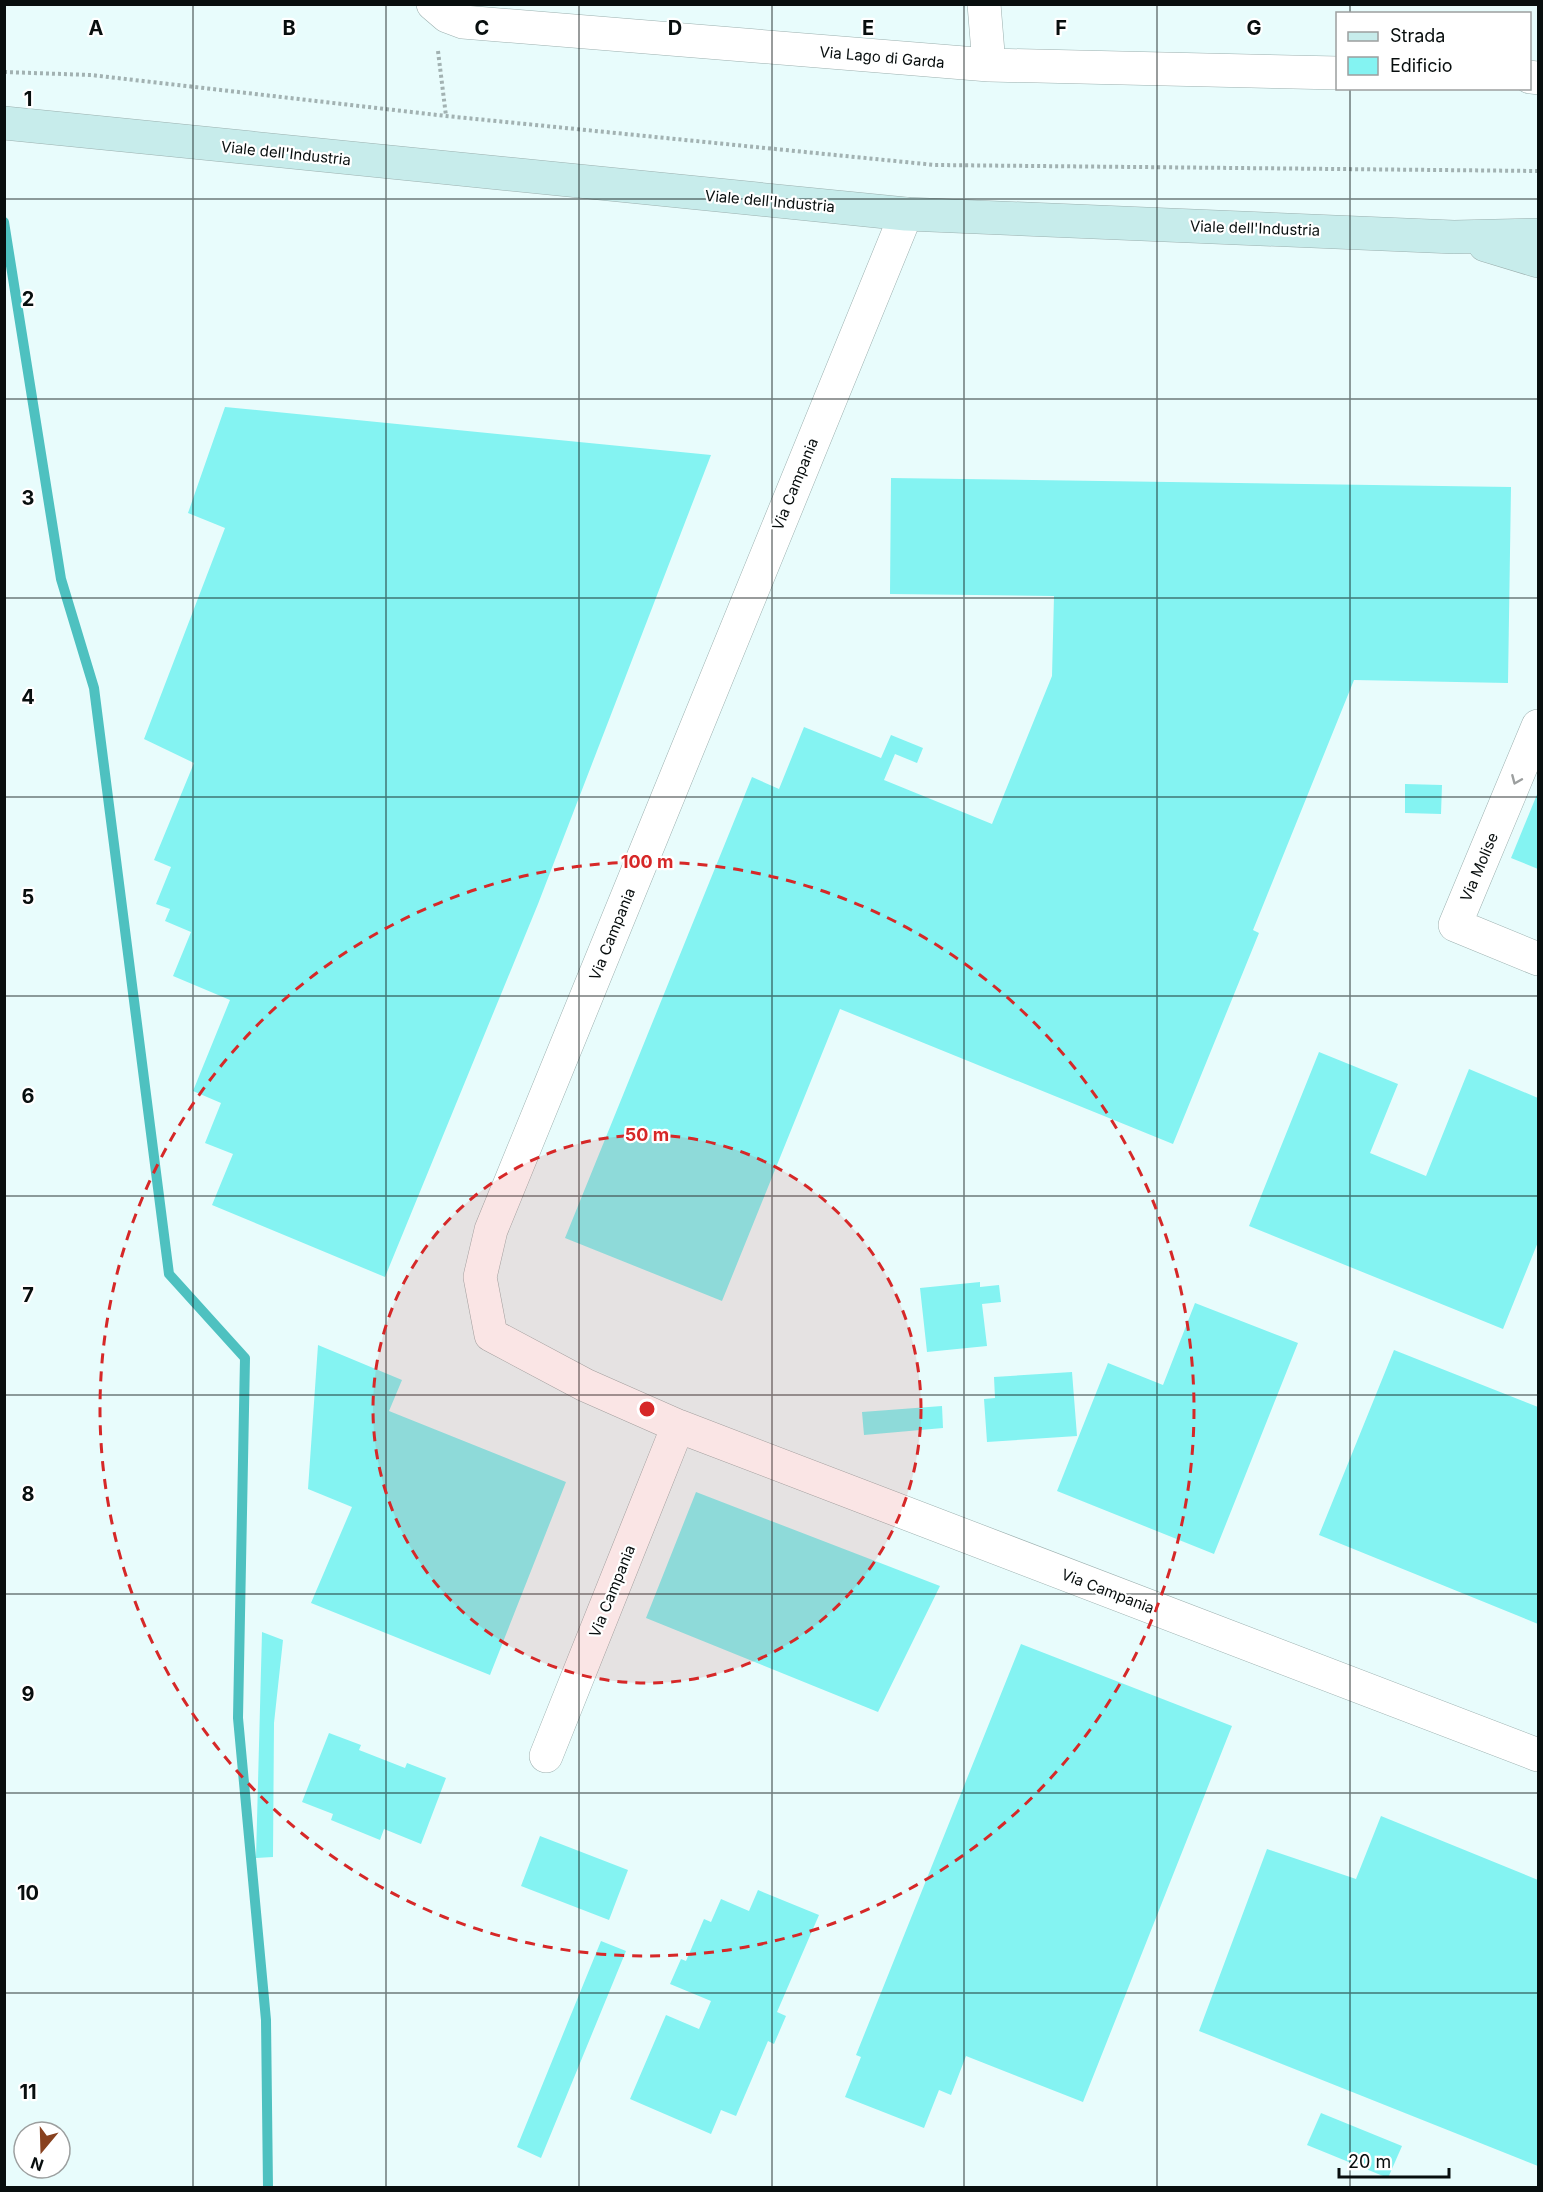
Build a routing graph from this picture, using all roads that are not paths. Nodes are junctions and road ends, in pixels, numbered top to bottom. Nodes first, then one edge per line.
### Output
1 (433, 4) edge
2 (984, 4) edge
3 (989, 66) junction
4 (1336, 73) edge
5 (4, 123) edge
6 (906, 214) junction
7 (1539, 235) edge
8 (1454, 237) junction
9 (1539, 261) edge
10 (1539, 726) edge
11 (1539, 958) edge
12 (678, 1426) junction
13 (1539, 1755) edge
14 (546, 1756) dead end

1 - 3 street, Via Lago di Garda
2 - 3 street
3 - 4 street, Via Lago di Garda
5 - 6 main road, Viale dell'Industria
6 - 8 main road, Viale dell'Industria
6 - 12 street, Via Campania
7 - 8 main road, Viale dell'Industria
8 - 9 main road
10 -> 11 street, Via Molise
12 - 13 street, Via Campania
12 - 14 street, Via Campania

